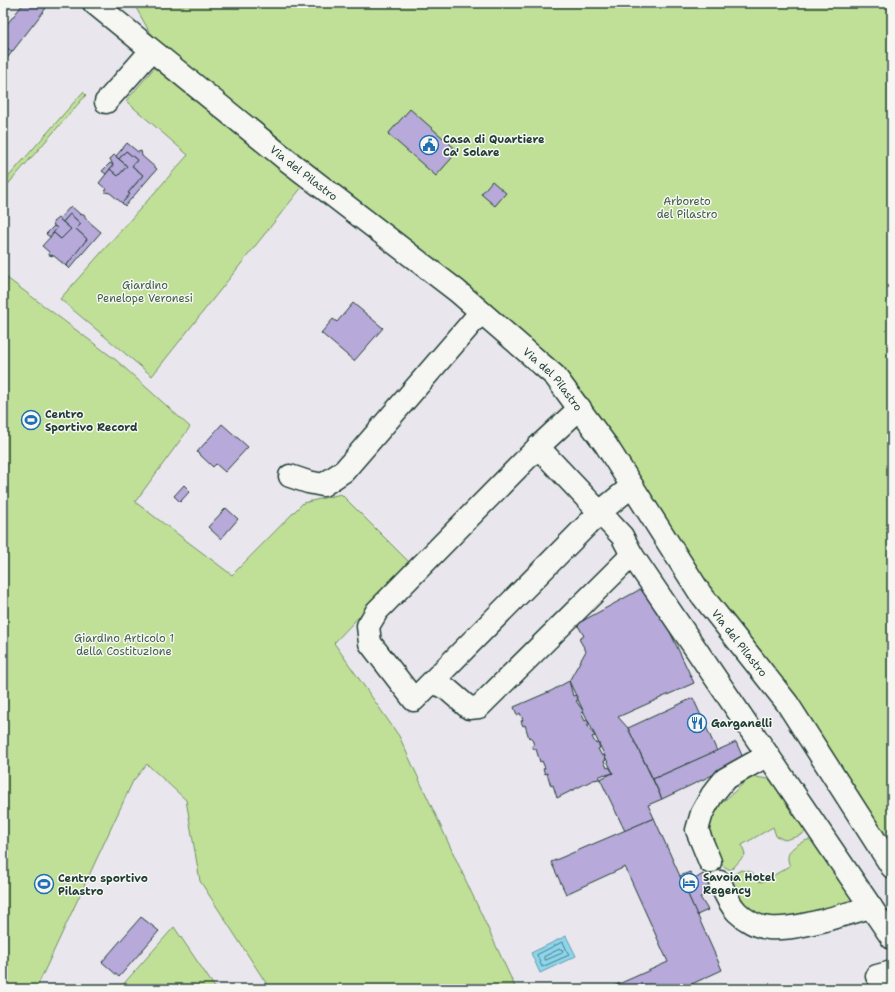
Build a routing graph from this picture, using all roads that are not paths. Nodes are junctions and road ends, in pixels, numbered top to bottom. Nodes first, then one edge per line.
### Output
1 (94, 3) edge
2 (112, 10) edge
3 (151, 52) junction
4 (106, 102) dead end
5 (481, 312) junction
6 (580, 408) junction
7 (538, 447) junction
8 (290, 476) dead end
9 (632, 486) junction
10 (600, 512) junction
11 (632, 555) junction
12 (434, 682) junction
13 (768, 755) junction
14 (710, 862) dead end
15 (892, 867) edge
16 (720, 882) dead end
17 (871, 907) junction
18 (892, 938) edge

1 - 2 street, Via del Pilastro
2 - 3 street, Via del Pilastro
3 - 4 street
3 - 5 street, Via del Pilastro
5 - 6 street, Via del Pilastro
5 - 8 street
6 - 7 street
6 - 9 street, Via del Pilastro
7 - 10 street
7 - 12 street
9 - 10 street
9 - 15 street, Via del Pilastro
10 - 11 street
10 - 12 street
11 - 12 street
11 - 13 street
13 - 14 street
13 - 17 street
16 - 17 street
17 - 18 street

